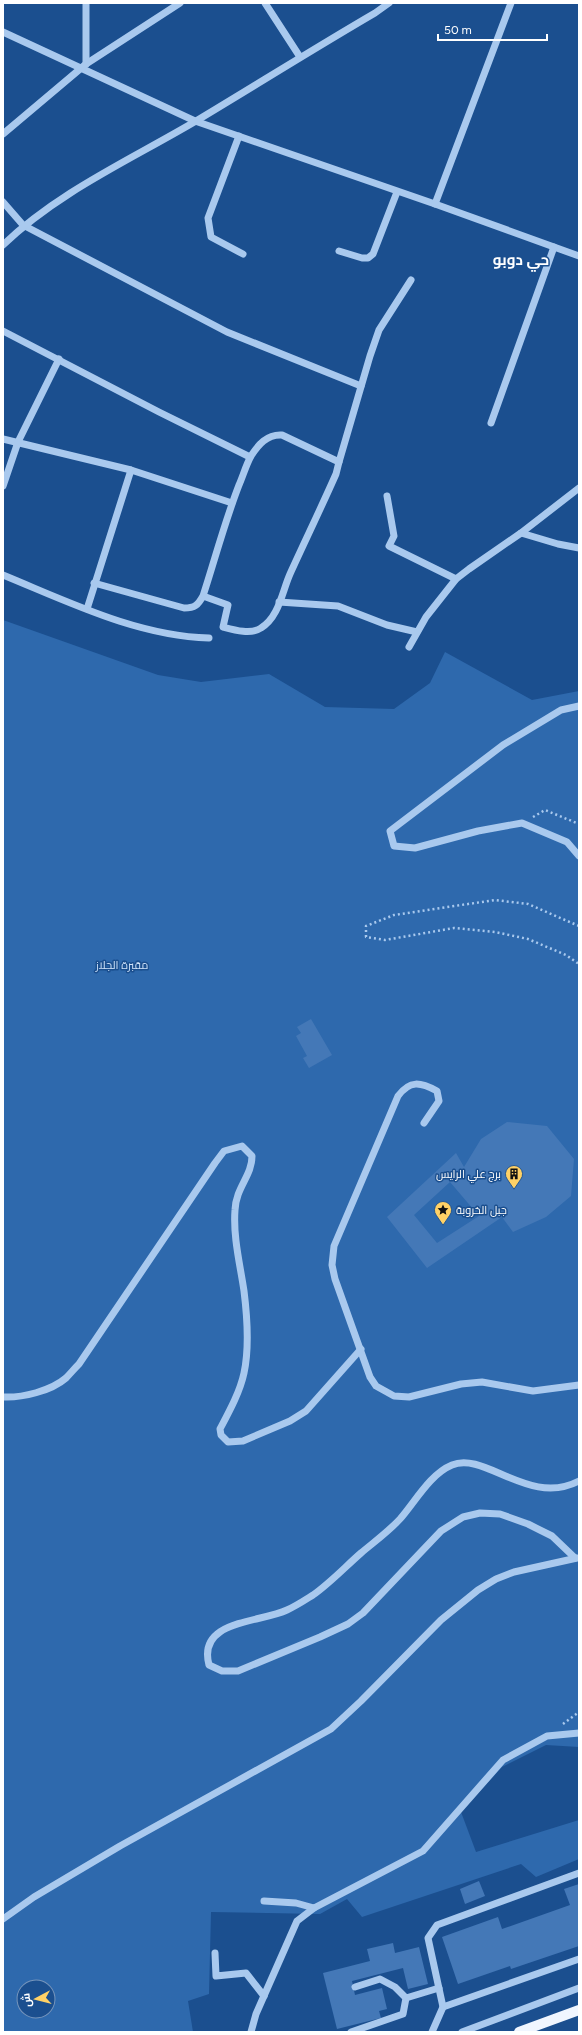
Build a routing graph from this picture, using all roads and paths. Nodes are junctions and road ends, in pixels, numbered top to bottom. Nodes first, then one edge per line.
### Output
1 (86, 3) edge
2 (180, 3) edge
3 (265, 3) edge
4 (389, 3) edge
5 (511, 3) edge
6 (3, 32) edge
7 (300, 57) junction
8 (84, 66) junction
9 (195, 121) junction
10 (3, 134) edge
11 (239, 136) junction
12 (397, 192) junction
13 (3, 202) edge
14 (434, 204) junction
15 (23, 226) junction
16 (3, 245) edge
17 (554, 247) junction
18 (340, 251) dead end
19 (243, 254) dead end
20 (579, 256) edge
21 (411, 280) dead end
22 (3, 331) edge
23 (59, 359) junction
24 (361, 386) junction
25 (491, 423) dead end
26 (3, 439) edge
27 (18, 442) junction
28 (250, 457) junction
29 (339, 462) junction
30 (131, 470) junction
31 (3, 486) edge
32 (579, 488) edge
33 (388, 496) dead end
34 (232, 503) junction
35 (522, 533) junction
36 (579, 548) edge
37 (3, 575) edge
38 (456, 579) junction
39 (94, 583) junction
40 (203, 596) junction
41 (279, 602) junction
42 (87, 609) junction
43 (417, 632) junction
44 (209, 638) dead end
45 (409, 647) dead end
46 (579, 706) edge
47 (522, 823) junction
48 (579, 824) edge
49 (579, 856) edge
50 (579, 926) edge
51 (579, 964) edge
52 (424, 1123) dead end
53 (361, 1349) junction
54 (579, 1385) edge
55 (3, 1397) edge
56 (579, 1481) edge
57 (577, 1558) edge
58 (579, 1733) edge
59 (579, 1873) edge
60 (264, 1901) dead end
61 (314, 1908) junction
62 (3, 1919) edge
63 (215, 1953) dead end
64 (579, 1959) edge
65 (355, 1987) dead end
66 (439, 1988) junction
67 (579, 1988) edge
68 (264, 1996) junction
69 (406, 1998) junction
70 (443, 2007) junction
71 (579, 2010) edge
72 (251, 2032) edge
73 (351, 2032) edge
74 (432, 2032) edge
75 (462, 2032) edge
76 (519, 2032) edge

1 - 8 street
2 - 8 street
3 - 7 street
4 - 7 street
5 - 14 street
6 - 8 street
7 - 9 street
8 - 9 street
8 - 10 street
9 - 11 street
9 - 15 street
11 - 12 street
11 - 19 street
12 - 14 street
12 - 18 street
13 - 15 street
14 - 17 street
15 - 16 street
15 - 24 street
17 - 20 street
17 - 25 street
21 - 24 street
22 - 23 street
23 - 27 street
23 - 28 street
24 - 29 street
26 - 27 street
27 - 30 street
27 - 31 street
28 - 29 street
28 - 34 street
29 - 41 street
30 - 34 street
30 - 39 street
32 - 35 street
33 - 38 street
34 - 40 street
35 - 36 street
35 - 38 street
37 - 42 street
38 - 43 street
39 - 40 street
39 - 42 street
40 - 41 street
41 - 43 street
42 - 44 street
43 - 45 street
46 - 47 street
47 - 48 path
47 - 49 street
50 - 51 path
52 - 53 street
53 - 54 street
53 - 55 street
56 - 57 street
57 - 62 street
58 - 61 street
59 - 66 street
60 - 61 street
61 - 68 street
63 - 68 street
64 - 70 street
65 - 69 street
66 - 69 street
66 - 70 street
67 - 75 street
68 - 72 street
69 - 73 street
70 - 74 street
71 - 76 main road

